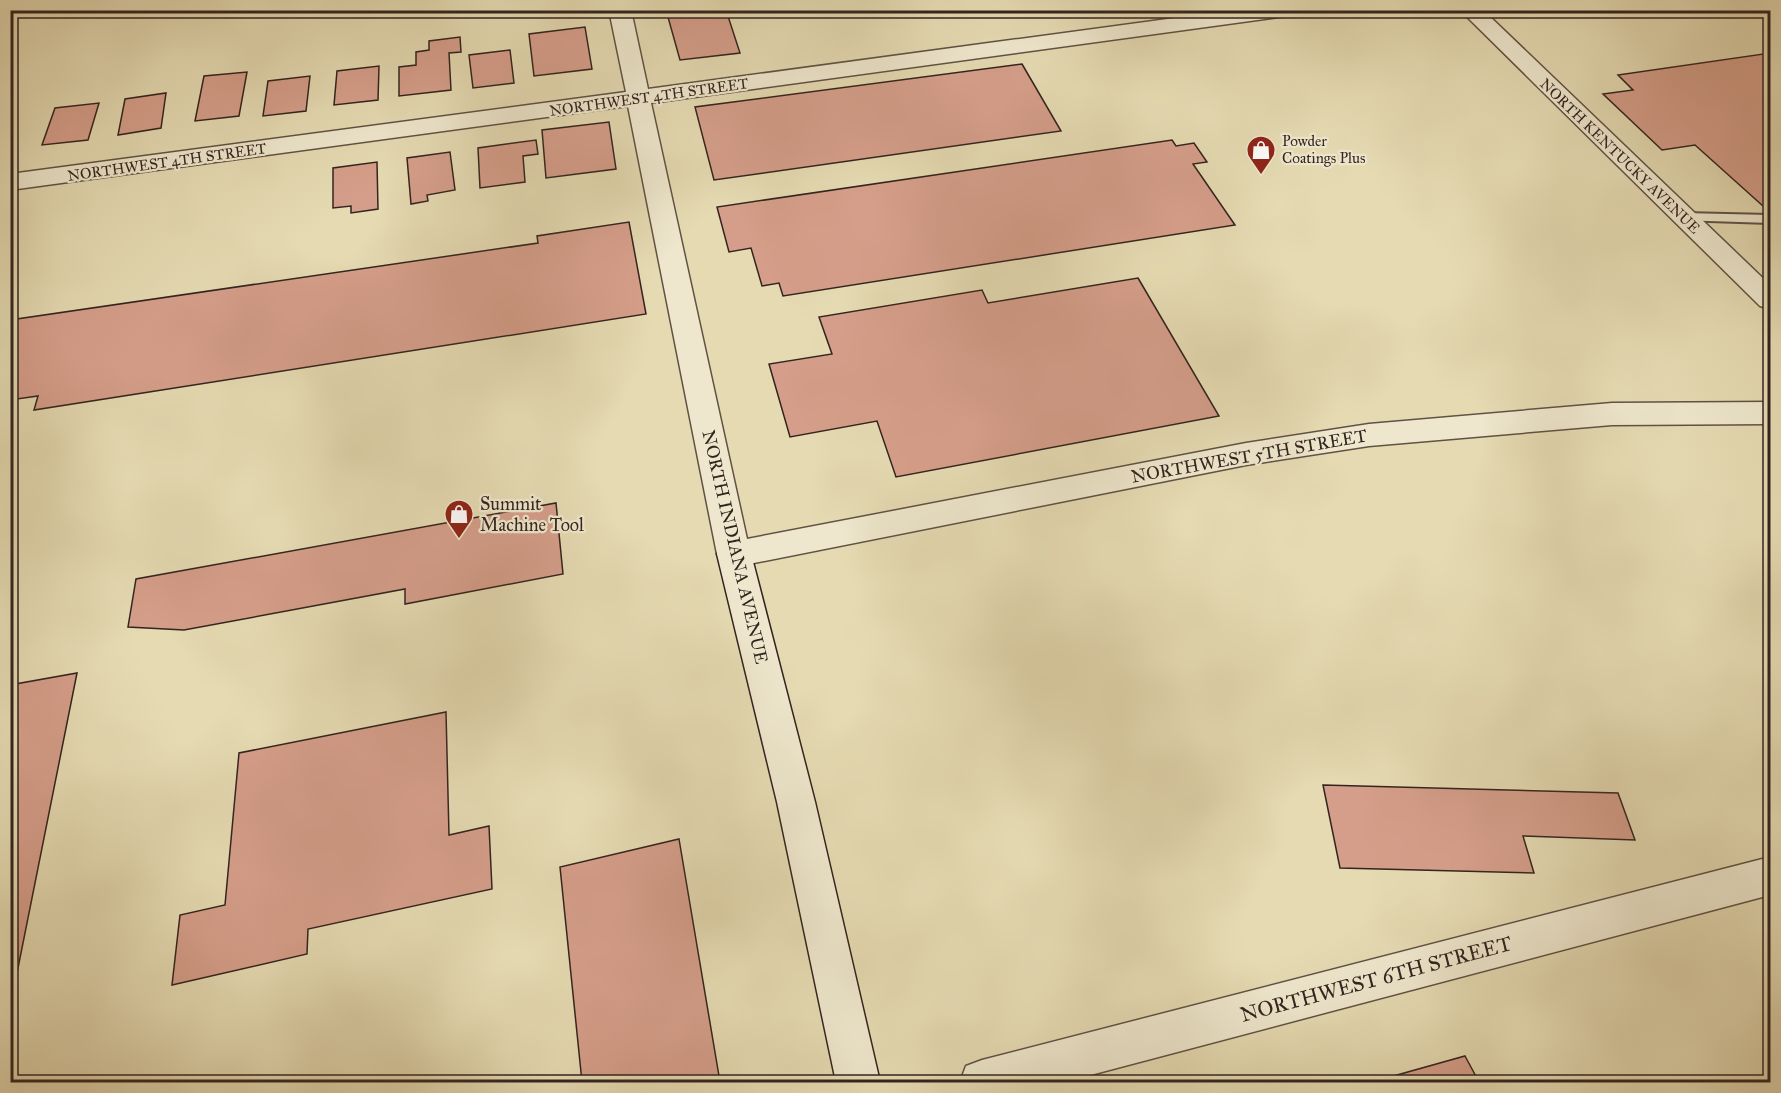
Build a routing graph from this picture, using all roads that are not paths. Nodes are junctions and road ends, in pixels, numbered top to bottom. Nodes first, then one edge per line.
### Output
1 (620, 10) edge
2 (1286, 10) edge
3 (1470, 10) edge
4 (638, 99) junction
5 (10, 182) edge
6 (1683, 217) junction
7 (1770, 219) edge
8 (1770, 300) edge
9 (1770, 412) edge
10 (734, 554) junction
11 (1770, 876) edge
12 (858, 1083) edge
13 (982, 1083) edge

1 - 4 street, NORTH INDIANA AVENUE
2 - 4 street, NORTHWEST 4TH STREET
3 - 6 street, NORTH KENTUCKY AVENUE
4 - 5 street, NORTHWEST 4TH STREET
4 - 10 street, NORTH INDIANA AVENUE
6 - 7 lane
6 - 8 street, NORTH KENTUCKY AVENUE
9 - 10 street, NORTHWEST 5TH STREET
10 - 12 street, NORTH INDIANA AVENUE
11 - 13 street, NORTHWEST 6TH STREET

